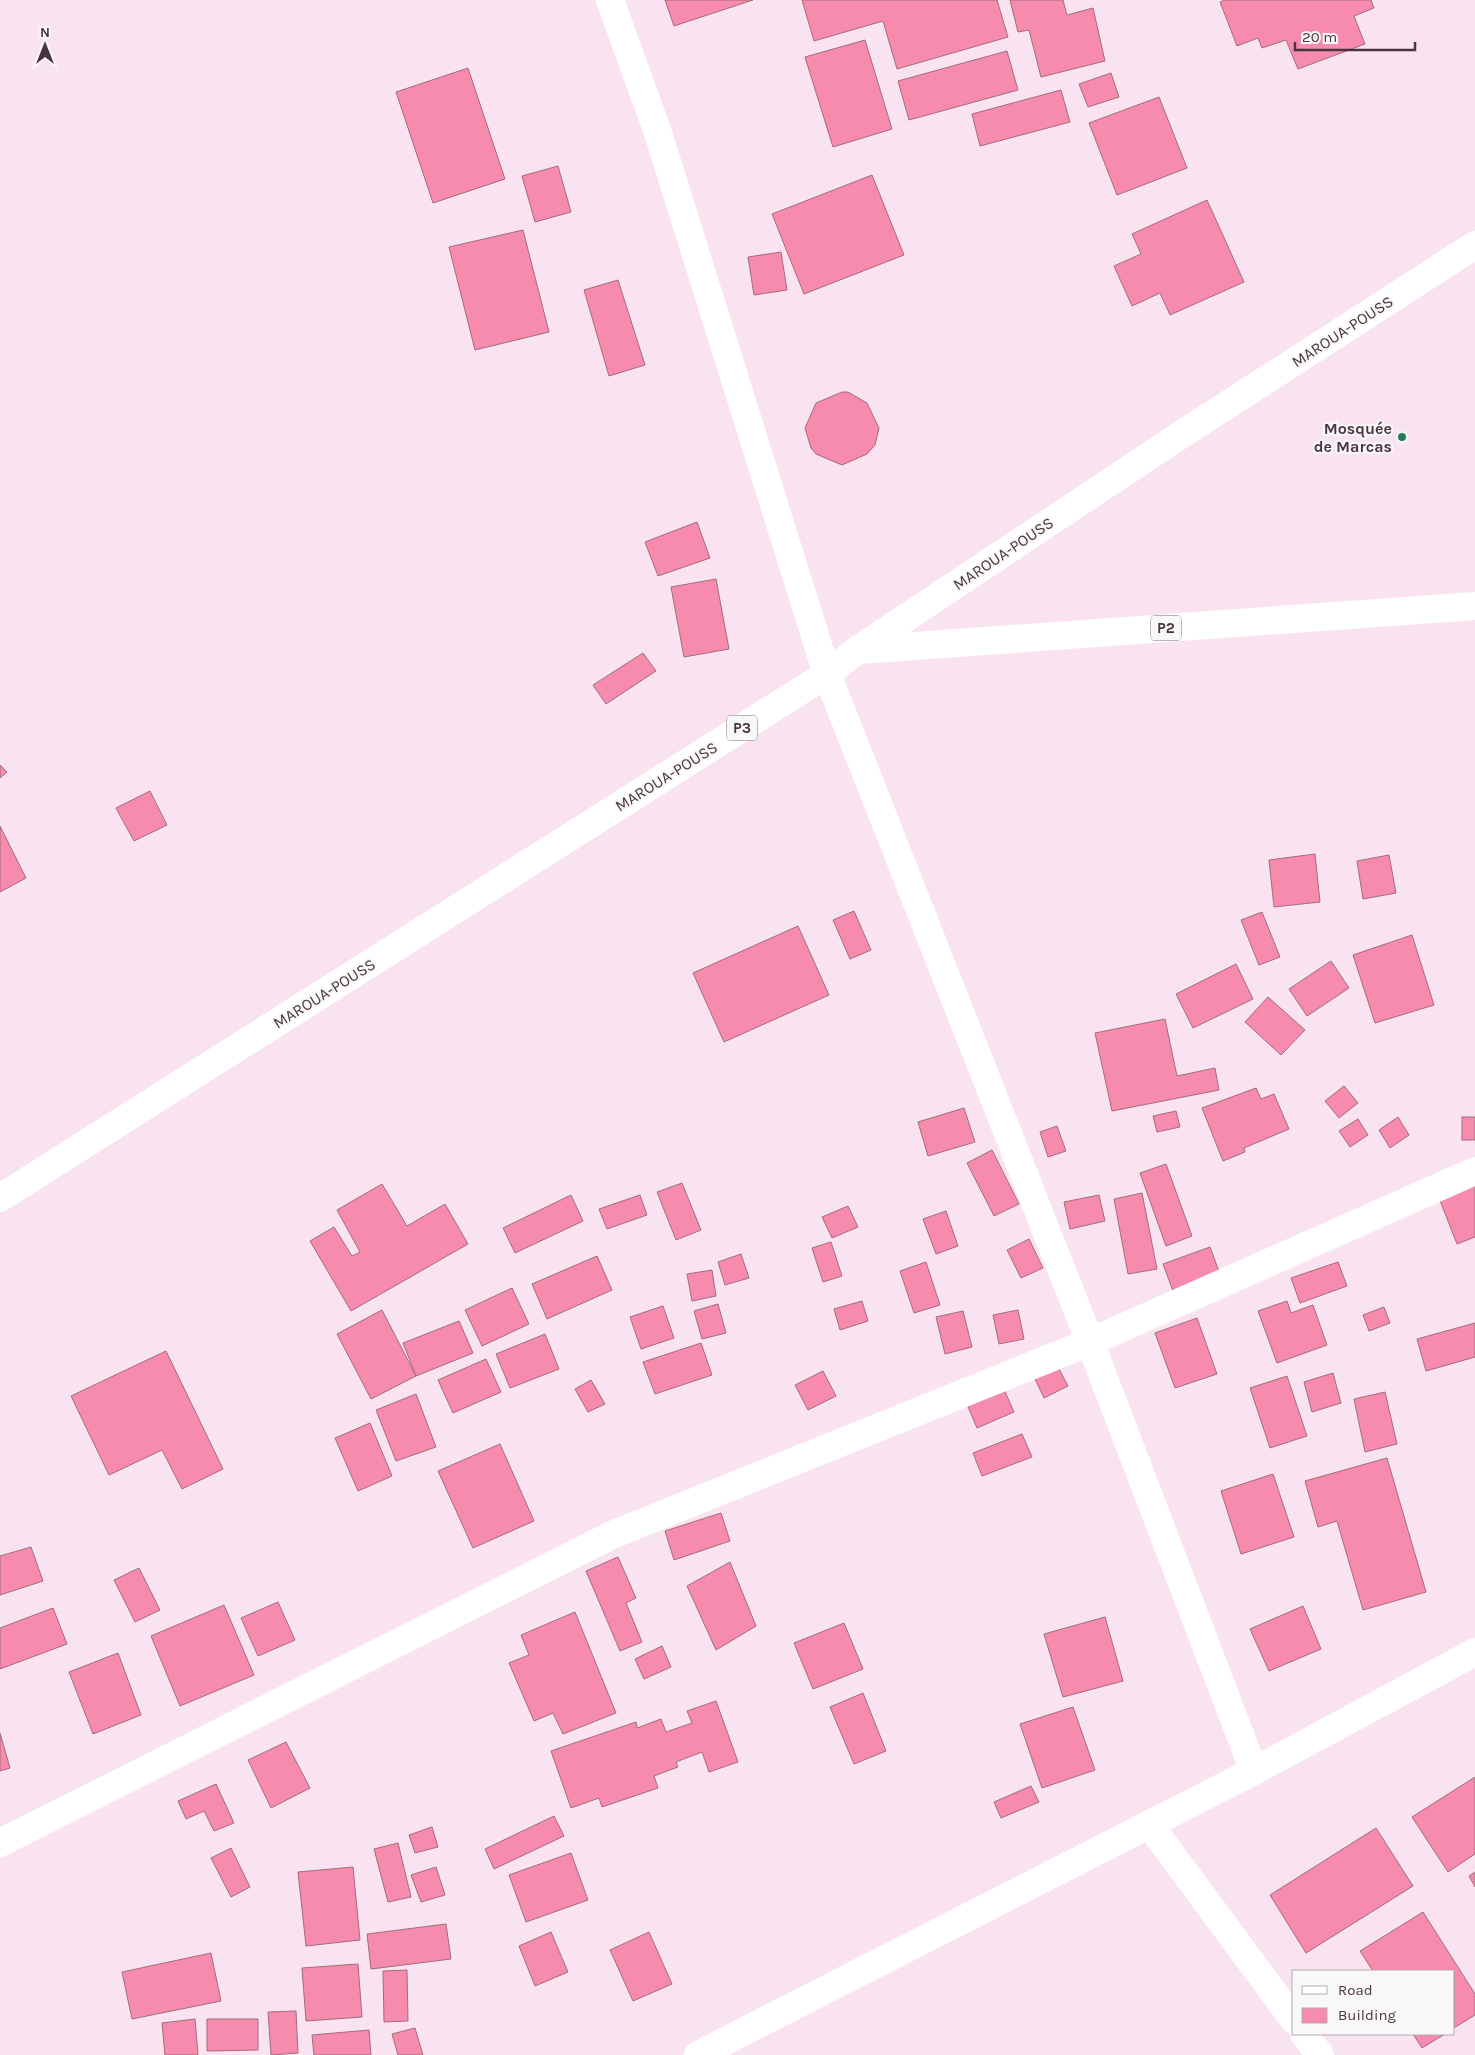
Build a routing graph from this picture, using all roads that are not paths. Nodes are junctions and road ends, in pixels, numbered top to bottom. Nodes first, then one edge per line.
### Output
1 (610, 0) edge
2 (1475, 245) edge
3 (1475, 606) edge
4 (856, 651) junction
5 (827, 674) junction
6 (1475, 1171) edge
7 (0, 1198) edge
8 (1090, 1342) junction
9 (1475, 1652) edge
10 (1254, 1771) junction
11 (1149, 1824) junction
12 (0, 1843) edge
13 (1292, 2017) edge
14 (1305, 2035) edge
15 (698, 2055) edge
16 (1320, 2055) edge

1 - 5 street
2 - 4 street, MAROUA-POUSS / P3
3 - 4 street, P2
4 - 5 street, MAROUA-POUSS / P3
5 - 7 street, MAROUA-POUSS / P3
5 - 8 street
6 - 8 street
8 - 10 street
8 - 12 street
9 - 10 street
10 - 11 street
11 - 13 street
11 - 15 street
14 - 16 street

